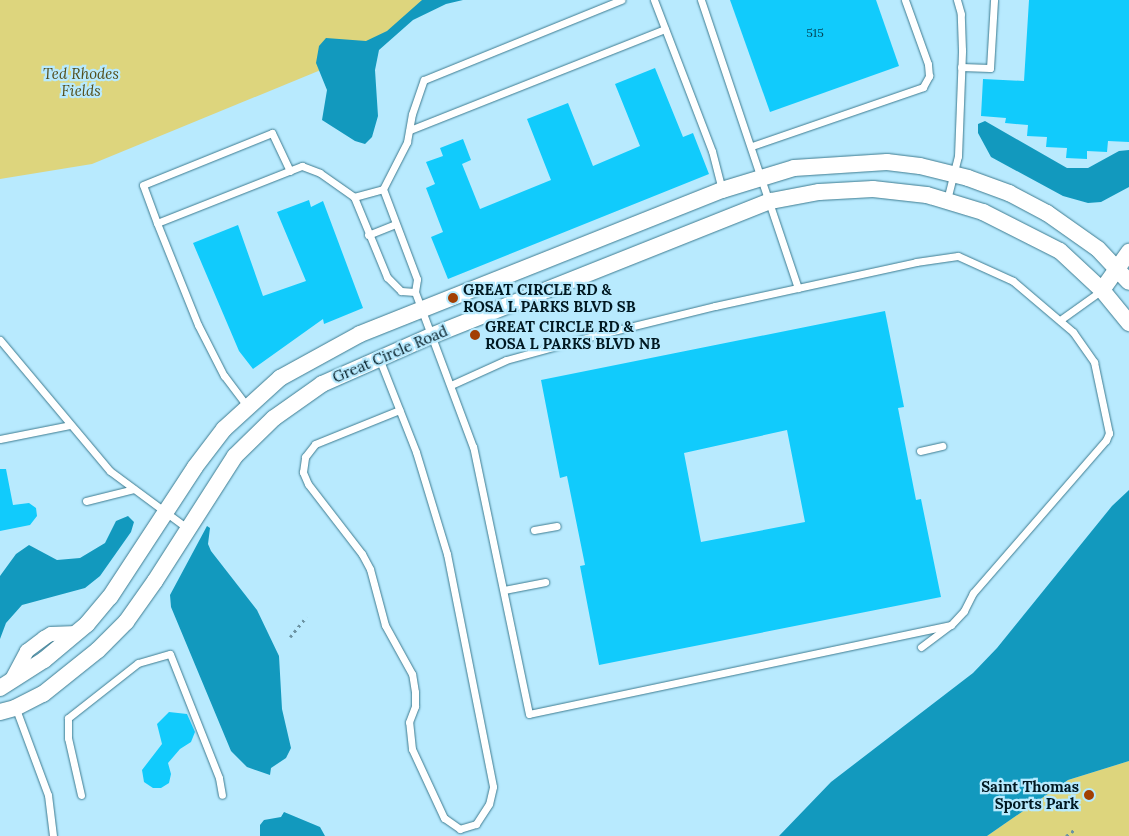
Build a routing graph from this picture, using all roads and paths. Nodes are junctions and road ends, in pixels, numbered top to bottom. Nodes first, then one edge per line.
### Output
1 (621, 0) edge
2 (654, 0) edge
3 (701, 0) edge
4 (905, 0) edge
5 (957, 0) edge
6 (994, 0) edge
7 (665, 29) junction
8 (961, 67) junction
9 (410, 130) junction
10 (752, 146) junction
11 (290, 171) junction
12 (953, 175) junction
13 (762, 177) junction
14 (383, 189) junction
15 (722, 190) junction
16 (354, 197) junction
17 (946, 200) junction
18 (771, 201) junction
19 (157, 223) junction
20 (395, 224) junction
21 (368, 235) junction
22 (1129, 252) edge
23 (1118, 269) junction
24 (1129, 282) edge
25 (798, 288) junction
26 (1102, 290) junction
27 (415, 292) junction
28 (422, 311) junction
29 (1060, 320) junction
30 (1129, 323) edge
31 (431, 336) junction
32 (0, 340) edge
33 (379, 358) junction
34 (450, 385) junction
35 (247, 406) junction
36 (399, 410) junction
37 (70, 425) junction
38 (0, 439) edge
39 (942, 446) dead end
40 (920, 450) dead end
41 (134, 489) junction
42 (86, 501) dead end
43 (166, 512) junction
44 (557, 526) dead end
45 (187, 528) junction
46 (534, 530) dead end
47 (545, 582) dead end
48 (504, 590) junction
49 (306, 617) dead end
50 (951, 625) junction
51 (290, 637) dead end
52 (921, 646) dead end
53 (6, 684) edge
54 (8, 710) edge
55 (81, 795) dead end
56 (222, 795) dead end
57 (1074, 830) dead end
58 (53, 836) edge
59 (1066, 836) edge

1 - 9 lane
2 - 7 lane
3 - 10 lane
4 - 10 lane
5 - 8 lane
6 - 8 lane
7 - 9 lane
7 - 15 lane
8 - 12 lane
9 - 14 lane
10 - 13 lane
11 - 16 lane
11 - 19 lane
11 - 19 lane
12 - 13 street, Great Circle Road
12 - 17 lane
12 - 23 street, Great Circle Road
13 - 15 street, Great Circle Road
13 - 18 lane
14 - 16 lane
14 - 20 lane
15 - 28 street, Great Circle Road
16 - 21 lane
17 - 18 street, Great Circle Road
17 - 26 street, Great Circle Road
18 - 25 lane
18 - 31 street, Great Circle Road
19 - 35 lane
20 - 21 lane
20 - 27 lane
21 - 27 lane
22 - 23 street
23 - 24 street, Great Circle Road
23 - 26 street
25 - 29 lane
25 - 34 lane
26 - 29 lane
26 - 30 street, Great Circle Road
27 - 28 lane
28 - 31 lane
28 - 35 street, Great Circle Road
29 - 50 lane
31 - 33 street, Great Circle Road
31 - 34 lane
32 - 37 lane
33 - 36 lane
33 - 45 street, Great Circle Road
34 - 48 lane
35 - 43 street, Great Circle Road
36 - 36 lane
37 - 38 lane
37 - 41 lane
39 - 40 lane
41 - 42 lane
41 - 43 lane
43 - 45 lane
43 - 53 street, Great Circle Road
44 - 46 lane
45 - 54 street, Great Circle Road
47 - 48 lane
48 - 50 lane
49 - 51 path
50 - 52 lane
54 - 58 lane
55 - 56 lane
57 - 59 path

